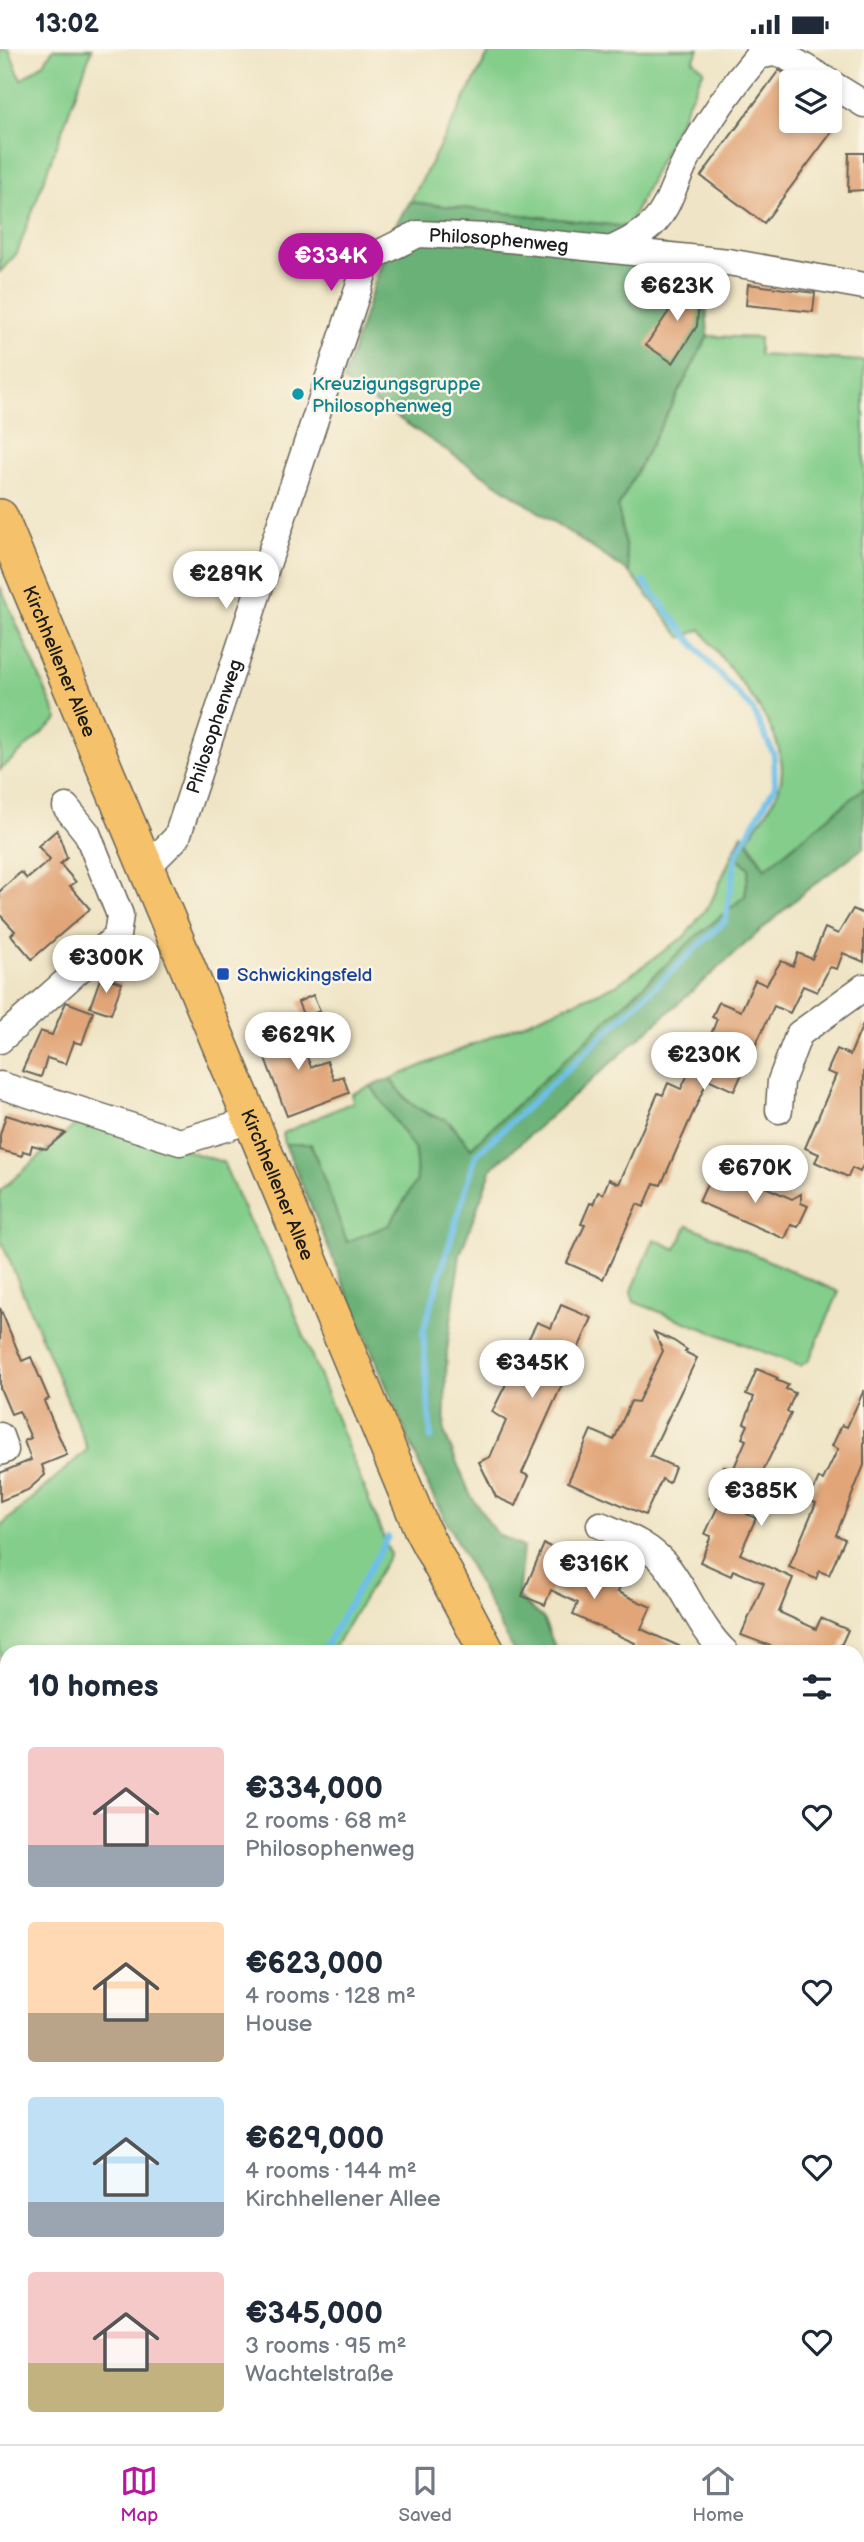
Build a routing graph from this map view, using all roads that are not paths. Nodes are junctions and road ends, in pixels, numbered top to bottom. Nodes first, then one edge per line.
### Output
1 (808, 70) edge
2 (842, 91) edge
3 (864, 104) edge
4 (611, 249) junction
5 (864, 286) edge
6 (0, 517) edge
7 (66, 807) dead end
8 (147, 867) junction
9 (864, 987) edge
10 (0, 1040) edge
11 (0, 1085) edge
12 (779, 1110) dead end
13 (251, 1120) junction
14 (0, 1436) edge
15 (0, 1452) edge
16 (600, 1525) dead end
17 (484, 1645) edge
18 (719, 1645) edge

1 - 4 street
2 - 3 street
4 - 5 street, Philosophenweg
4 - 8 street, Philosophenweg
6 - 8 main road, Kirchhellener Allee
7 - 10 street
8 - 13 main road, Kirchhellener Allee
9 - 12 street
11 - 13 street
13 - 17 main road, Kirchhellener Allee
14 - 15 street
16 - 18 street

